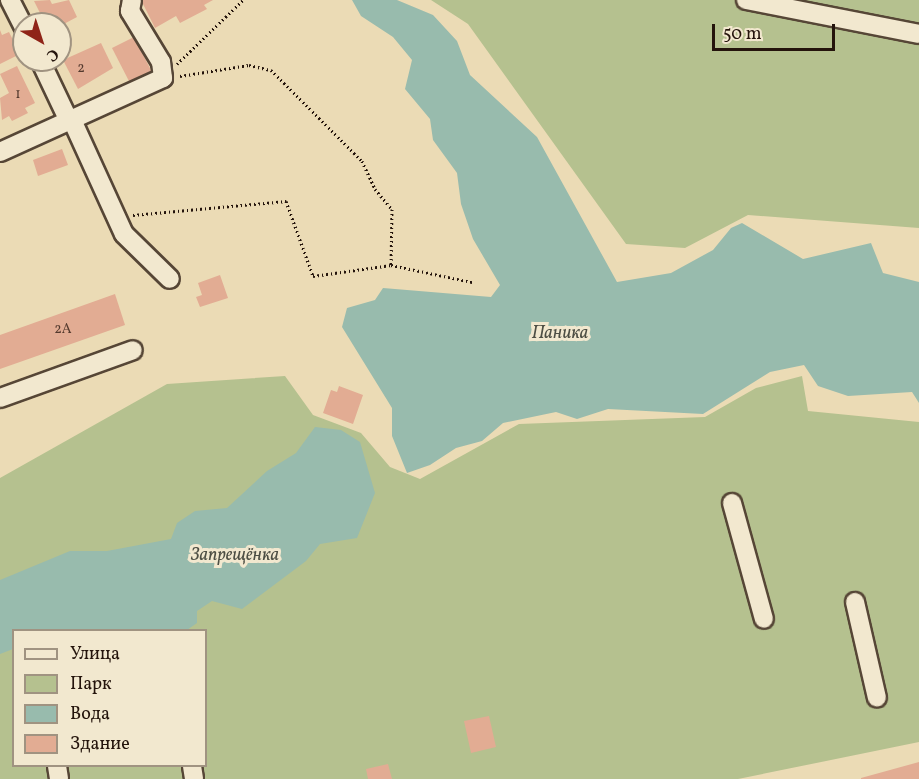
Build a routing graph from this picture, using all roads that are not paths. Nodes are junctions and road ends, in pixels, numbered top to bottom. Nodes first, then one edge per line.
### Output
1 (132, 0) edge
2 (746, 0) edge
3 (919, 34) edge
4 (46, 72) edge
5 (70, 120) junction
6 (0, 152) edge
7 (170, 279) dead end
8 (133, 350) dead end
9 (0, 398) edge
10 (732, 503) dead end
11 (855, 602) dead end
12 (764, 619) dead end
13 (877, 698) dead end

1 - 5 street
2 - 3 street
4 - 5 street
5 - 6 street
5 - 7 street
8 - 9 street
10 - 12 street
11 - 13 street

